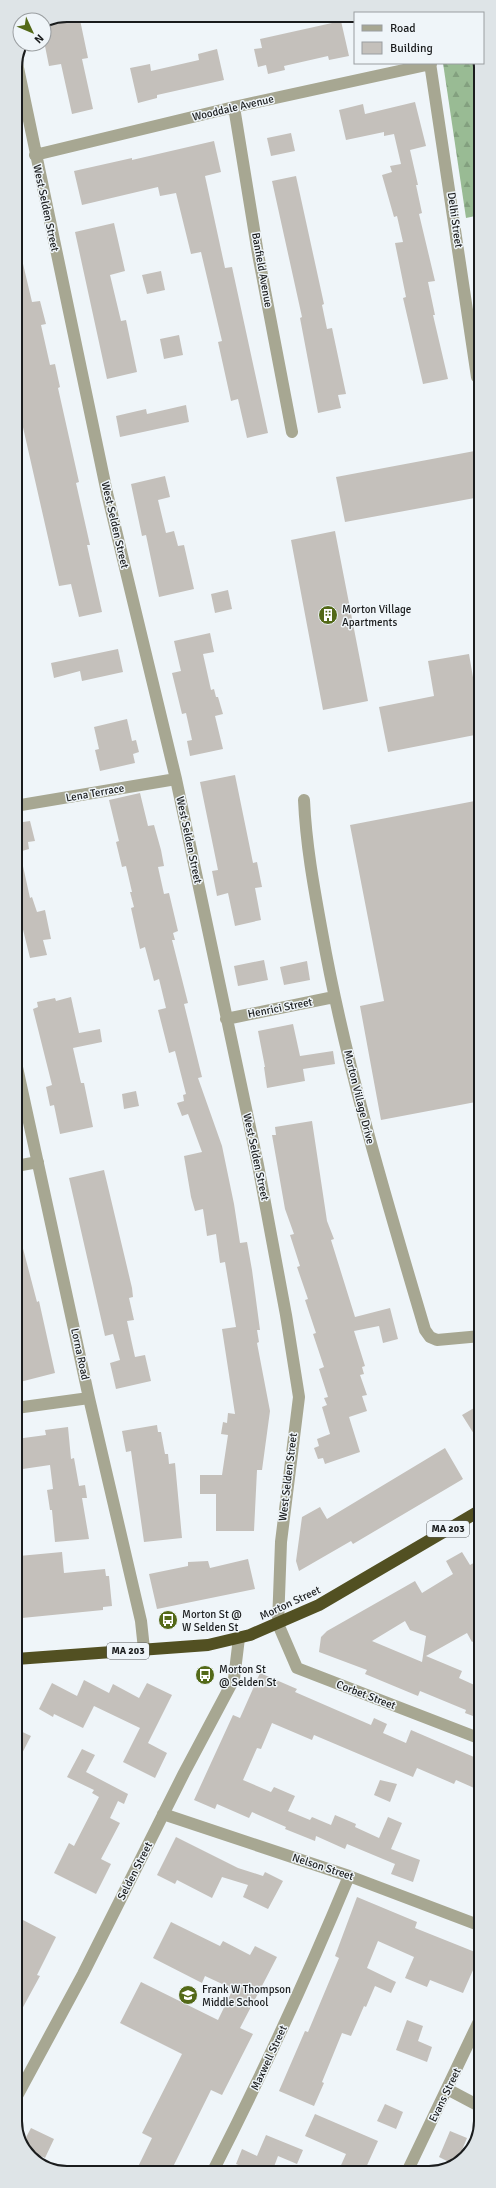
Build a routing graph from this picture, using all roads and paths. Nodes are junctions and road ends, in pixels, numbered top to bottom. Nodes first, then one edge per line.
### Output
1 (426, 64) edge
2 (430, 64) edge
3 (22, 89) edge
4 (234, 107) junction
5 (35, 155) junction
6 (474, 357) edge
7 (292, 432) dead end
8 (176, 779) junction
9 (304, 800) dead end
10 (22, 805) edge
11 (334, 997) junction
12 (226, 1019) junction
13 (22, 1086) edge
14 (38, 1162) junction
15 (22, 1165) edge
16 (474, 1337) edge
17 (89, 1398) junction
18 (22, 1407) edge
19 (474, 1514) edge
20 (278, 1624) junction
21 (239, 1638) junction
22 (144, 1649) junction
23 (22, 1659) edge
24 (474, 1736) edge
25 (163, 1814) junction
26 (349, 1876) junction
27 (474, 1923) edge
28 (474, 2031) edge
29 (22, 2087) edge
30 (446, 2089) junction
31 (474, 2103) edge
32 (215, 2166) edge
33 (410, 2166) edge

1 - 4 street, Wooddale Avenue
2 - 6 street, Delhi Street
3 - 5 street, West Selden Street
4 - 5 street, Wooddale Avenue
4 - 7 street, Banfield Avenue
5 - 8 street, West Selden Street
8 - 10 street, Lena Terrace
8 - 12 street, West Selden Street
9 - 11 street, Morton Village Drive
11 - 12 street, Henrici Street
11 - 16 street, Morton Village Drive
12 - 20 street, West Selden Street
13 - 14 street, Lorna Road
14 - 15 street
14 - 17 street, Lorna Road
17 - 18 street
17 - 22 street, Lorna Road
19 - 20 highway, Morton Street / MA 203
20 - 21 highway, Morton Street / MA 203
20 - 24 street, Corbet Street
21 - 22 highway, Morton Street / MA 203
21 - 25 street, Selden Street
22 - 23 highway, Morton Street / MA 203
25 - 26 street, Nelson Street
25 - 29 street, Selden Street
26 - 27 street, Nelson Street
26 - 32 street, Maxwell Street
28 - 30 street, Evans Street
30 - 31 street
30 - 33 street, Evans Street

